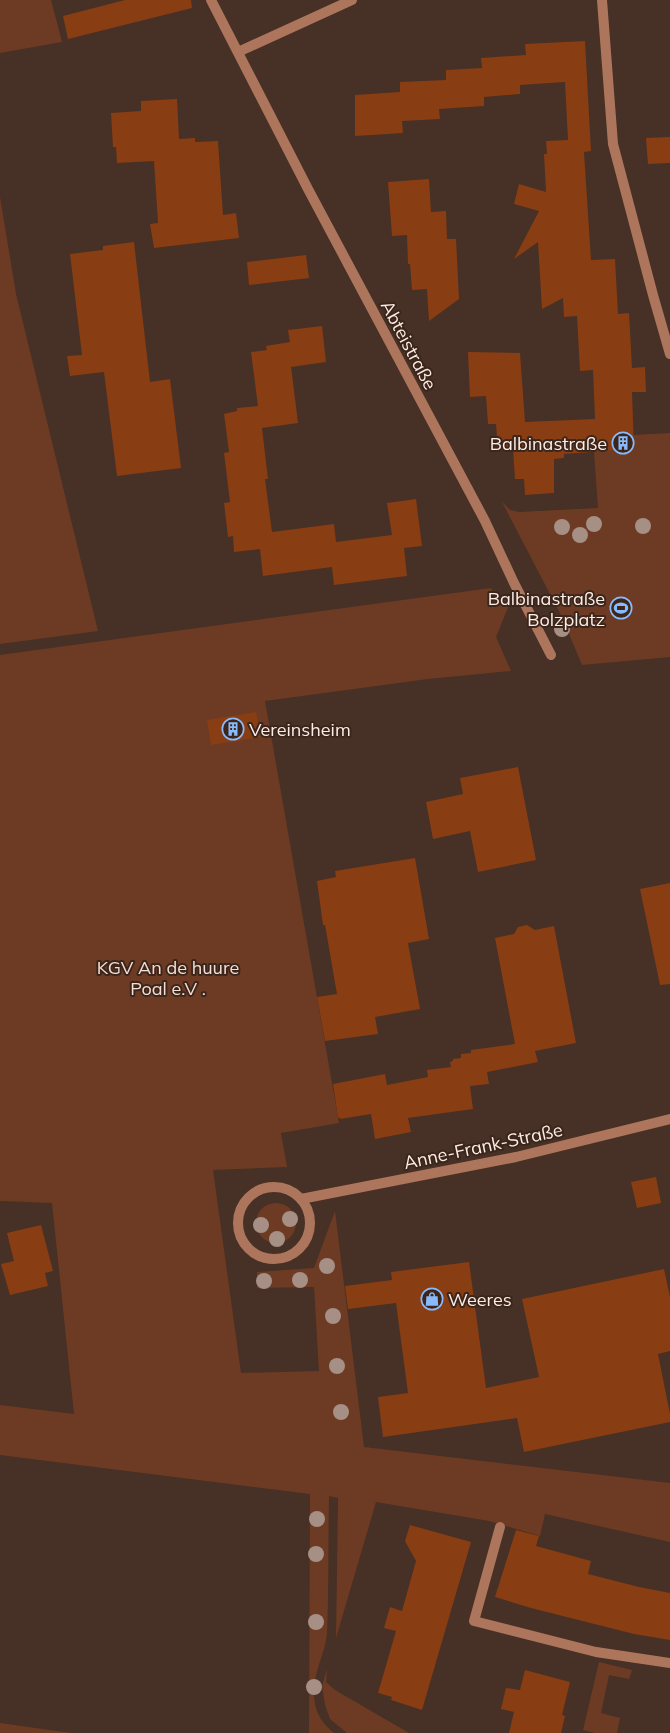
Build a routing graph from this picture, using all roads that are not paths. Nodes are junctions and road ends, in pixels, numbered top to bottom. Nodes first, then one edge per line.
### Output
1 (211, 0) edge
2 (352, 0) edge
3 (602, 0) edge
4 (238, 52) junction
5 (670, 354) edge
6 (551, 655) dead end
7 (670, 1119) edge
8 (301, 1199) junction
9 (500, 1527) dead end
10 (670, 1663) edge

1 - 4 street, Abteistraße
2 - 4 street
3 - 5 street
4 - 6 street, Abteistraße
7 - 8 street, Anne-Frank-Straße
8 - 8 street
9 - 10 street

